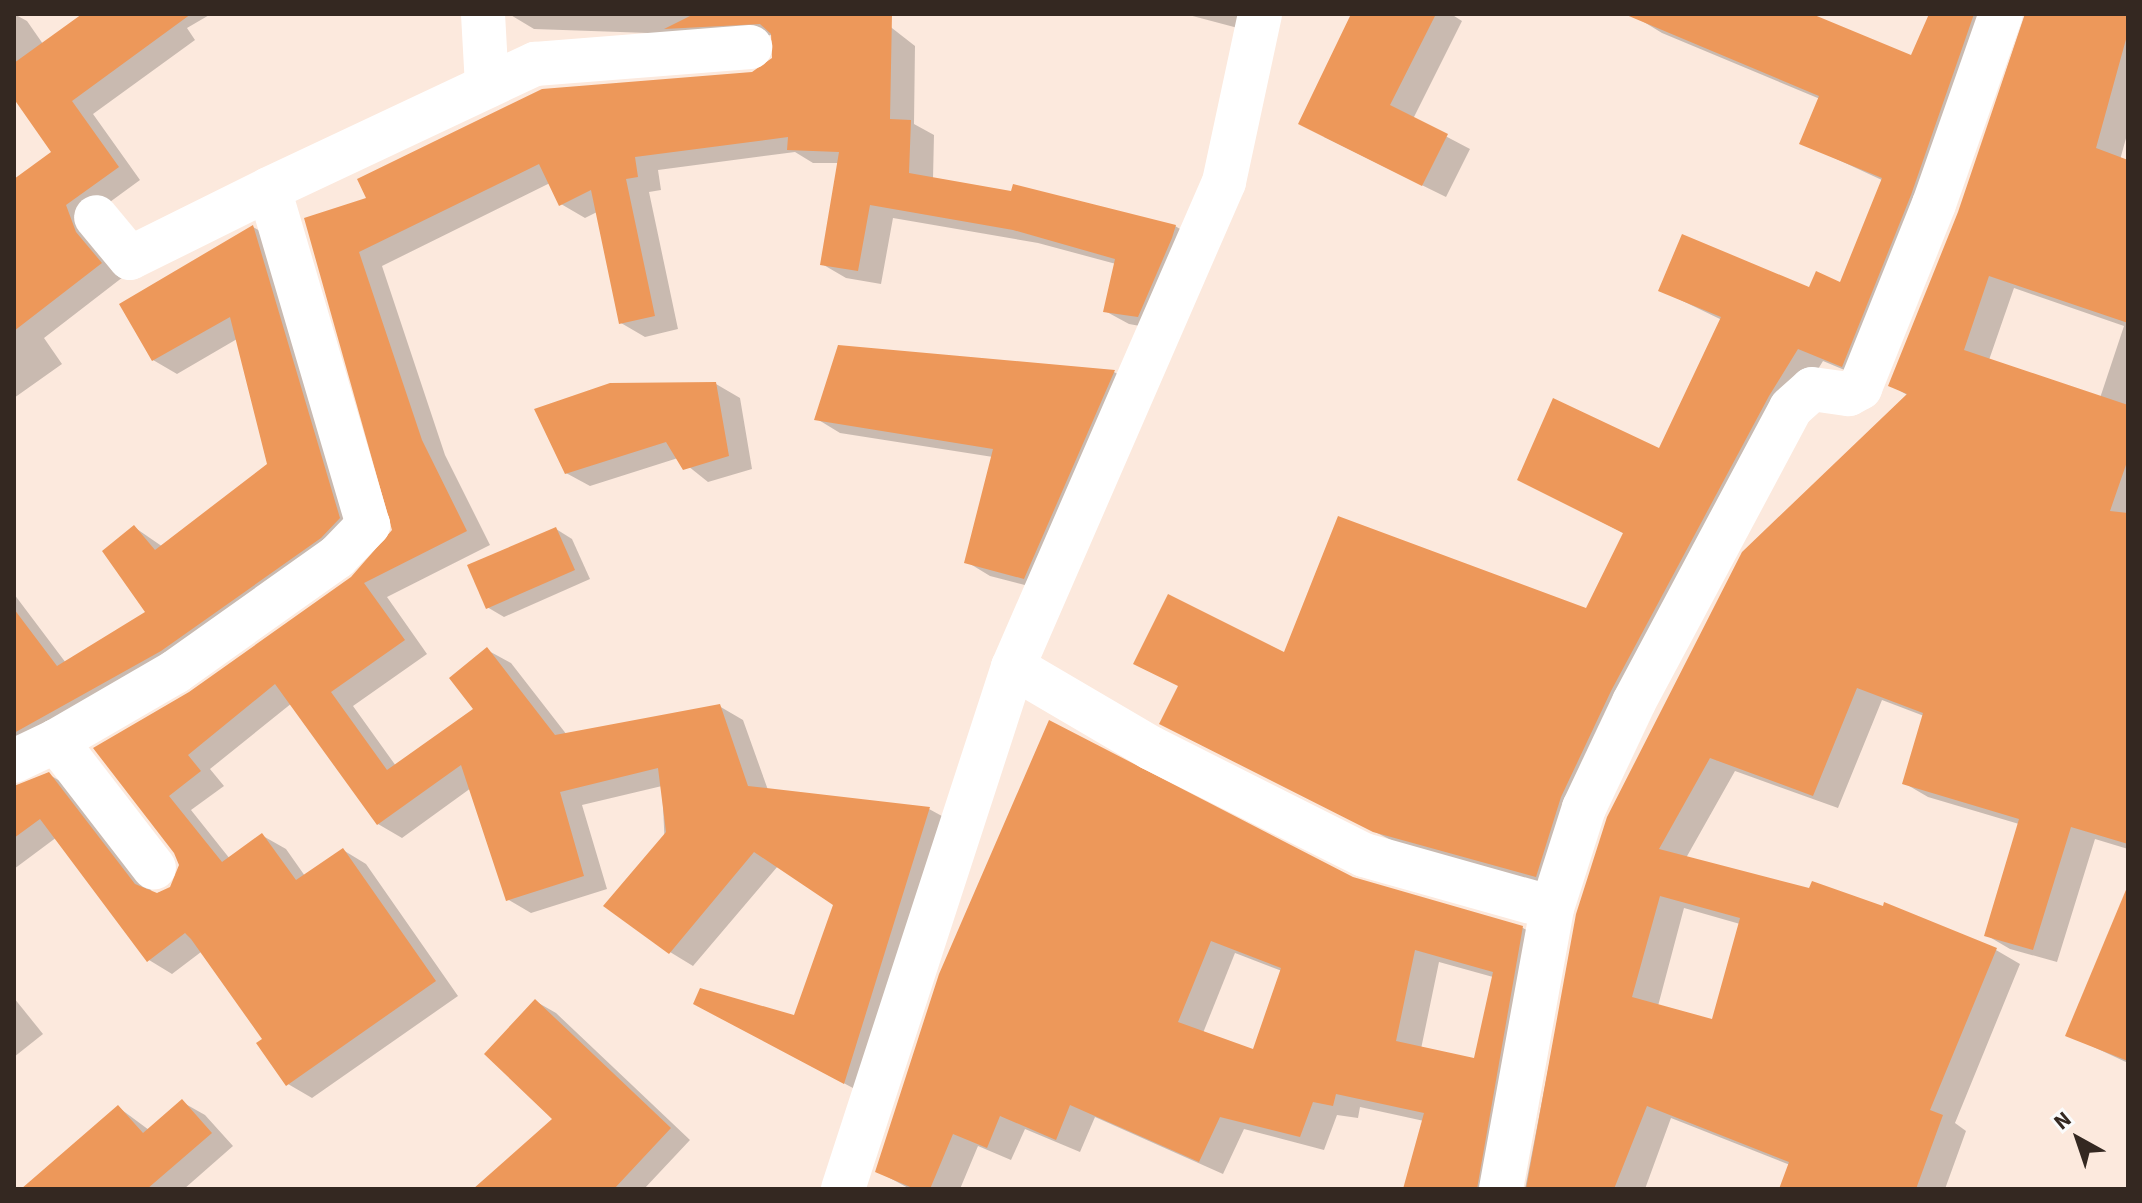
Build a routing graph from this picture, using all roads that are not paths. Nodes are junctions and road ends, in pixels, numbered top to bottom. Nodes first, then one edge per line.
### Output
1 (483, 14) edge
2 (1260, 14) edge
3 (2001, 14) edge
4 (750, 47) dead end
5 (487, 86) junction
6 (269, 189) junction
7 (96, 217) dead end
8 (1013, 667) junction
9 (56, 741) junction
10 (14, 761) edge
11 (154, 868) dead end
12 (1552, 908) junction
13 (843, 1189) edge
14 (1501, 1189) edge

1 - 5 street
2 - 8 street
3 - 12 street
4 - 5 street
5 - 6 street
6 - 7 street
6 - 9 street
8 - 12 street
8 - 13 street
9 - 10 street
9 - 11 street
12 - 14 street

